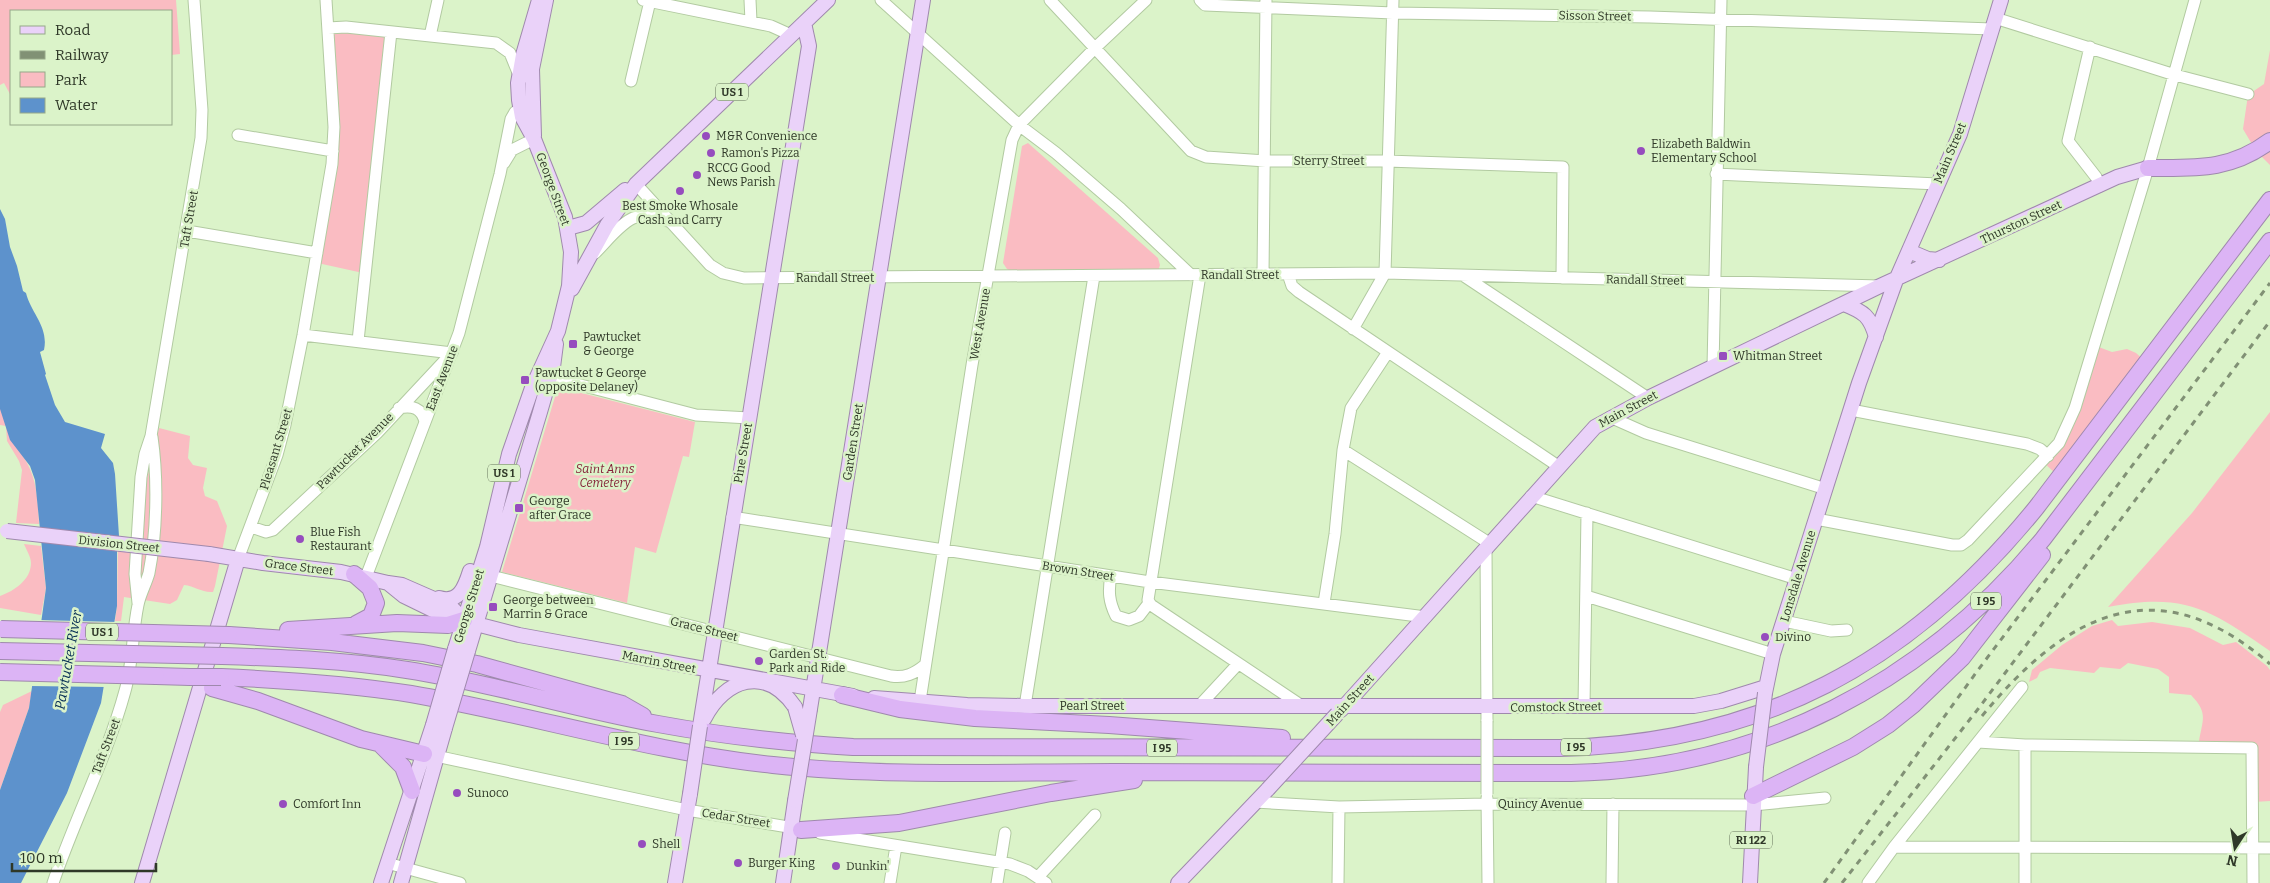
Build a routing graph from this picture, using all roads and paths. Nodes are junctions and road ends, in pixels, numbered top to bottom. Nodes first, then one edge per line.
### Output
1 (194, 0) edge
2 (326, 0) edge
3 (438, 0) edge
4 (539, 0) edge
5 (546, 0) edge
6 (750, 0) edge
7 (828, 0) edge
8 (881, 0) edge
9 (923, 0) edge
10 (1050, 0) edge
11 (1146, 0) edge
12 (1200, 0) edge
13 (1393, 0) edge
14 (1721, 0) edge
15 (2001, 0) edge
16 (2195, 0) edge
17 (646, 1) edge
18 (1266, 4) edge
19 (1393, 13) junction
20 (1720, 20) junction
21 (751, 21) junction
22 (804, 23) junction
23 (1994, 24) junction
24 (328, 28) junction
25 (391, 32) junction
26 (918, 33) junction
27 (791, 35) junction
28 (430, 36) junction
29 (2090, 46) junction
30 (1096, 47) junction
31 (2174, 75) junction
32 (525, 76) junction
33 (631, 82) dead end
34 (2248, 94) dead end
35 (526, 109) junction
36 (1019, 126) junction
37 (238, 135) dead end
38 (534, 139) junction
39 (2270, 141) edge
40 (333, 151) junction
41 (1266, 160) junction
42 (1388, 161) junction
43 (2148, 168) junction
44 (500, 174) junction
45 (1716, 174) junction
46 (636, 184) junction
47 (1938, 184) junction
48 (2100, 186) junction
49 (2270, 200) edge
50 (673, 224) junction
51 (568, 228) junction
52 (187, 231) junction
53 (2270, 241) edge
54 (1909, 251) junction
55 (317, 253) junction
56 (1939, 260) junction
57 (585, 263) junction
58 (1385, 273) junction
59 (1263, 274) junction
60 (1288, 274) junction
61 (1195, 275) junction
62 (1462, 275) junction
63 (988, 276) junction
64 (1094, 276) junction
65 (771, 278) junction
66 (880, 278) junction
67 (1562, 278) junction
68 (1896, 280) junction
69 (1713, 282) junction
70 (1882, 286) junction
71 (567, 298) junction
72 (1844, 304) junction
73 (1354, 329) junction
74 (558, 331) junction
75 (303, 335) junction
76 (1876, 337) junction
77 (358, 341) junction
78 (1388, 352) junction
79 (452, 353) junction
80 (1713, 367) junction
81 (550, 377) junction
82 (1648, 398) junction
83 (399, 408) junction
84 (1851, 410) junction
85 (1610, 417) junction
86 (749, 418) junction
87 (425, 422) junction
88 (151, 436) junction
89 (1343, 450) junction
90 (2048, 456) junction
91 (1558, 466) junction
92 (502, 478) junction
93 (1826, 489) junction
94 (1531, 496) junction
95 (2074, 498) junction
96 (1587, 513) junction
97 (732, 517) junction
98 (1816, 518) junction
99 (251, 527) junction
100 (4, 531) edge
101 (838, 534) junction
102 (1488, 545) junction
103 (943, 550) junction
104 (136, 558) junction
105 (238, 559) junction
106 (151, 560) junction
107 (1471, 564) junction
108 (1048, 566) junction
109 (485, 574) junction
110 (1486, 574) junction
111 (360, 575) junction
112 (1111, 576) junction
113 (1797, 579) junction
114 (1150, 582) junction
115 (388, 584) junction
116 (431, 596) junction
117 (1586, 596) junction
118 (138, 603) junction
119 (1149, 603) junction
120 (1324, 603) junction
121 (1426, 617) junction
122 (1784, 621) junction
123 (470, 622) junction
124 (350, 625) junction
125 (0, 629) edge
126 (1847, 630) dead end
127 (715, 632) junction
128 (228, 635) junction
129 (0, 651) edge
130 (1773, 654) junction
131 (818, 658) junction
132 (925, 664) junction
133 (1238, 664) junction
134 (708, 671) junction
135 (0, 672) edge
136 (762, 680) junction
137 (217, 683) junction
138 (2022, 687) dead end
139 (813, 690) junction
140 (1765, 690) junction
141 (712, 695) junction
142 (842, 695) junction
143 (920, 701) junction
144 (1200, 705) junction
145 (1024, 706) junction
146 (1302, 706) junction
147 (1584, 706) junction
148 (1340, 711) junction
149 (1487, 714) junction
150 (657, 724) junction
151 (1978, 742) junction
152 (380, 745) junction
153 (2025, 745) junction
154 (804, 748) junction
155 (1402, 748) junction
156 (431, 755) junction
157 (1196, 772) junction
158 (412, 791) junction
159 (1825, 798) dead end
160 (1487, 799) junction
161 (1753, 801) junction
162 (1255, 802) junction
163 (1613, 804) junction
164 (1338, 807) junction
165 (687, 810) junction
166 (1095, 815) dead end
167 (796, 829) junction
168 (1005, 833) dead end
169 (896, 846) junction
170 (2025, 846) junction
171 (1894, 847) junction
172 (2253, 848) junction
173 (2270, 848) edge
174 (1000, 862) junction
175 (387, 863) junction
176 (405, 868) junction
177 (1042, 880) edge
178 (53, 883) edge
179 (142, 883) edge
180 (381, 883) edge
181 (401, 883) edge
182 (460, 883) edge
183 (675, 883) edge
184 (783, 883) edge
185 (890, 883) edge
186 (997, 883) edge
187 (1178, 883) edge
188 (1338, 883) edge
189 (1488, 883) edge
190 (1612, 883) edge
191 (1750, 883) edge
192 (1868, 883) edge
193 (2025, 883) edge
194 (2253, 883) edge

1 - 52 street, Taft Street
2 - 24 street, Pleasant Street
3 - 28 street
4 - 32 main road
5 - 32 main road
6 - 21 street
7 - 22 main road, US 1
8 - 26 street
9 - 26 main road, Garden Street
10 - 30 street, Sterry Street
11 - 30 street, West Avenue
12 - 18 street, Sisson Street
13 - 19 street
14 - 20 street
15 - 23 main road, Main Street / RI 122
16 - 31 street
17 - 21 street
17 - 33 street
18 - 19 street, Sisson Street
18 - 41 street
19 - 20 street, Sisson Street
19 - 42 street
20 - 23 street, Sisson Street
20 - 45 street
21 - 27 street
22 - 27 main road, US 1
22 - 65 main road, Pine Street
23 - 29 street, Sisson Street
23 - 47 main road, Main Street / RI 122
24 - 25 street
24 - 40 street, Pleasant Street
25 - 28 street
25 - 77 street
26 - 36 street
26 - 66 main road, Garden Street
27 - 46 main road, US 1
28 - 32 street
29 - 31 street, Sisson Street
29 - 48 street
30 - 36 street, West Avenue
30 - 41 street, Sterry Street
31 - 34 street, Sisson Street
31 - 43 street
32 - 35 main road
35 - 38 main road, George Street
35 - 44 street, East Avenue
36 - 61 street
36 - 63 street, West Avenue
37 - 40 street
38 - 44 street, East Avenue
38 - 51 main road, George Street
39 - 43 highway
40 - 55 street, Pleasant Street
41 - 42 street, Sterry Street
41 - 59 street
42 - 58 street
42 - 67 street, Sterry Street
43 - 48 main road, Thurston Street
43 - 90 street
44 - 79 street, East Avenue
45 - 47 street
45 - 69 street
46 - 50 street, Randall Street
46 - 51 main road, US 1
46 - 57 main road, US 1
47 - 54 main road, Main Street / RI 122
48 - 56 main road, Thurston Street
49 - 155 highway, I 95
50 - 57 street
50 - 65 street, Randall Street
51 - 71 main road, George Street / US 1
52 - 55 street
52 - 88 street, Taft Street
53 - 95 highway, I 95
54 - 56 main road
54 - 68 main road, Main Street / RI 122
55 - 75 street, Pleasant Street
56 - 68 main road, Thurston Street
57 - 71 main road, US 1
58 - 60 street, Randall Street
58 - 62 street, Randall Street
58 - 73 street
59 - 60 street, Randall Street
59 - 61 street, Randall Street
60 - 73 street
61 - 64 street, Randall Street
61 - 114 street
62 - 67 street, Randall Street
62 - 82 street
63 - 64 street, Randall Street
63 - 66 street, Randall Street
63 - 103 street, West Avenue
64 - 108 street
65 - 66 street, Randall Street
65 - 86 main road, Pine Street
66 - 101 main road, Garden Street
67 - 69 street, Randall Street
68 - 70 main road, Main Street
68 - 76 main road, Lonsdale Avenue / RI 122
69 - 70 street, Randall Street
69 - 80 street
70 - 72 main road, Main Street
71 - 74 main road, George Street / US 1
72 - 76 main road
72 - 80 main road, Main Street
73 - 78 street
74 - 81 main road, George Street / US 1
74 - 92 main road, George Street / US 1
75 - 77 street
75 - 99 street, Pleasant Street
76 - 84 main road, Lonsdale Avenue / RI 122
77 - 79 street
78 - 89 street
78 - 91 street
79 - 83 street, Pawtucket Avenue
79 - 87 street, East Avenue
80 - 82 main road, Main Street
81 - 86 street
81 - 109 main road, George Street / US 1
82 - 85 main road, Main Street
83 - 87 street
83 - 99 street, Pawtucket Avenue
84 - 90 street
84 - 93 main road, Lonsdale Avenue / RI 122
85 - 91 main road, Main Street
85 - 93 street
86 - 97 main road, Pine Street
87 - 111 street, East Avenue
88 - 104 street, Taft Street
88 - 106 street, Taft Street
89 - 102 street
89 - 120 street
90 - 98 street
91 - 94 main road, Main Street
92 - 109 main road, George Street / US 1
92 - 116 main road
93 - 98 main road, Lonsdale Avenue / RI 122
94 - 96 street
94 - 102 main road, Main Street
95 - 157 highway, I 95
95 - 161 highway
96 - 113 street
96 - 117 street
97 - 101 street, Brown Street
97 - 127 main road, Pine Street
98 - 113 main road, Lonsdale Avenue / RI 122
99 - 105 street, Pleasant Street
100 - 105 main road, Division Street, bridge
101 - 103 street, Brown Street
101 - 131 main road, Garden Street
102 - 107 main road, Main Street
102 - 110 street
103 - 108 street, Brown Street
103 - 132 street, West Avenue
104 - 106 street
104 - 118 street, Taft Street
105 - 111 main road, Grace Street
105 - 179 main road, Pleasant Street
106 - 118 street, Taft Street
107 - 110 street
107 - 121 main road, Main Street
108 - 112 street, Brown Street
108 - 145 street
109 - 123 main road, George Street / US 1
109 - 127 street, Grace Street
110 - 149 street
111 - 115 main road, Grace Street
111 - 124 highway
112 - 114 street, Brown Street
112 - 119 street
113 - 122 main road, Lonsdale Avenue / RI 122
114 - 119 street
114 - 120 street, Brown Street
115 - 116 main road, Grace Street
115 - 123 main road, Grace Street
116 - 123 main road, Grace Street
117 - 130 street
117 - 147 street
118 - 178 street, Taft Street
119 - 133 street
120 - 121 street, Brown Street
121 - 148 main road, Main Street
122 - 126 street
122 - 130 main road, Lonsdale Avenue / RI 122
123 - 124 highway, US 1
123 - 134 main road, Marrin Street
123 - 156 main road, George Street, bridge
124 - 128 highway, US 1
125 - 128 highway, US 1, bridge
127 - 131 street, Grace Street
127 - 134 main road, Pine Street
128 - 150 highway
129 - 150 highway, I 95, bridge
130 - 140 main road, Lonsdale Avenue / RI 122
131 - 132 street, Grace Street
131 - 139 main road, Garden Street
132 - 143 street, West Avenue
133 - 144 street
133 - 146 street
134 - 136 main road, Marrin Street
134 - 141 main road, Pine Street
135 - 137 highway, I 95, bridge
136 - 139 main road, Marrin Street
136 - 141 main road
136 - 154 main road, bridge
137 - 152 highway
137 - 157 highway, I 95
138 - 151 street
139 - 142 main road, Marrin Street
139 - 154 main road, Garden Street, bridge
140 - 147 main road, Comstock Street
140 - 161 main road, Lonsdale Avenue / RI 122, bridge
141 - 165 main road, bridge
142 - 143 main road, Pearl Street
142 - 155 highway
143 - 145 main road, Pearl Street
144 - 145 main road, Pearl Street
144 - 146 main road, Pearl Street
146 - 148 main road, Pearl Street
147 - 149 main road, Comstock Street
148 - 149 main road, Comstock Street
148 - 162 main road, Main Street, bridge
149 - 160 street, bridge
150 - 155 highway, I 95
151 - 153 street
151 - 171 street
152 - 156 highway
152 - 158 highway
153 - 170 street
153 - 172 street
154 - 167 main road, Garden Street, bridge
156 - 158 main road, George Street
156 - 165 street, Cedar Street
156 - 176 main road, George Street
157 - 167 highway
158 - 175 main road, George Street
159 - 161 street, Quincy Avenue
160 - 163 street, Quincy Avenue
160 - 164 street, Quincy Avenue
160 - 189 street
161 - 163 street, Quincy Avenue
161 - 191 main road, Lonsdale Avenue / RI 122
162 - 164 street, Quincy Avenue
162 - 187 main road, Main Street
163 - 190 street
164 - 188 street
165 - 167 street, Cedar Street
165 - 183 main road
166 - 177 street
167 - 169 street, Cedar Street
167 - 184 main road, Garden Street
168 - 174 street
169 - 174 street, Cedar Street
169 - 185 street
170 - 171 street
170 - 172 street
170 - 193 street
171 - 192 street
172 - 173 street
172 - 194 street
174 - 177 street, Cedar Street
174 - 186 street
175 - 176 street
175 - 180 main road, George Street
176 - 181 main road, George Street
176 - 182 street

